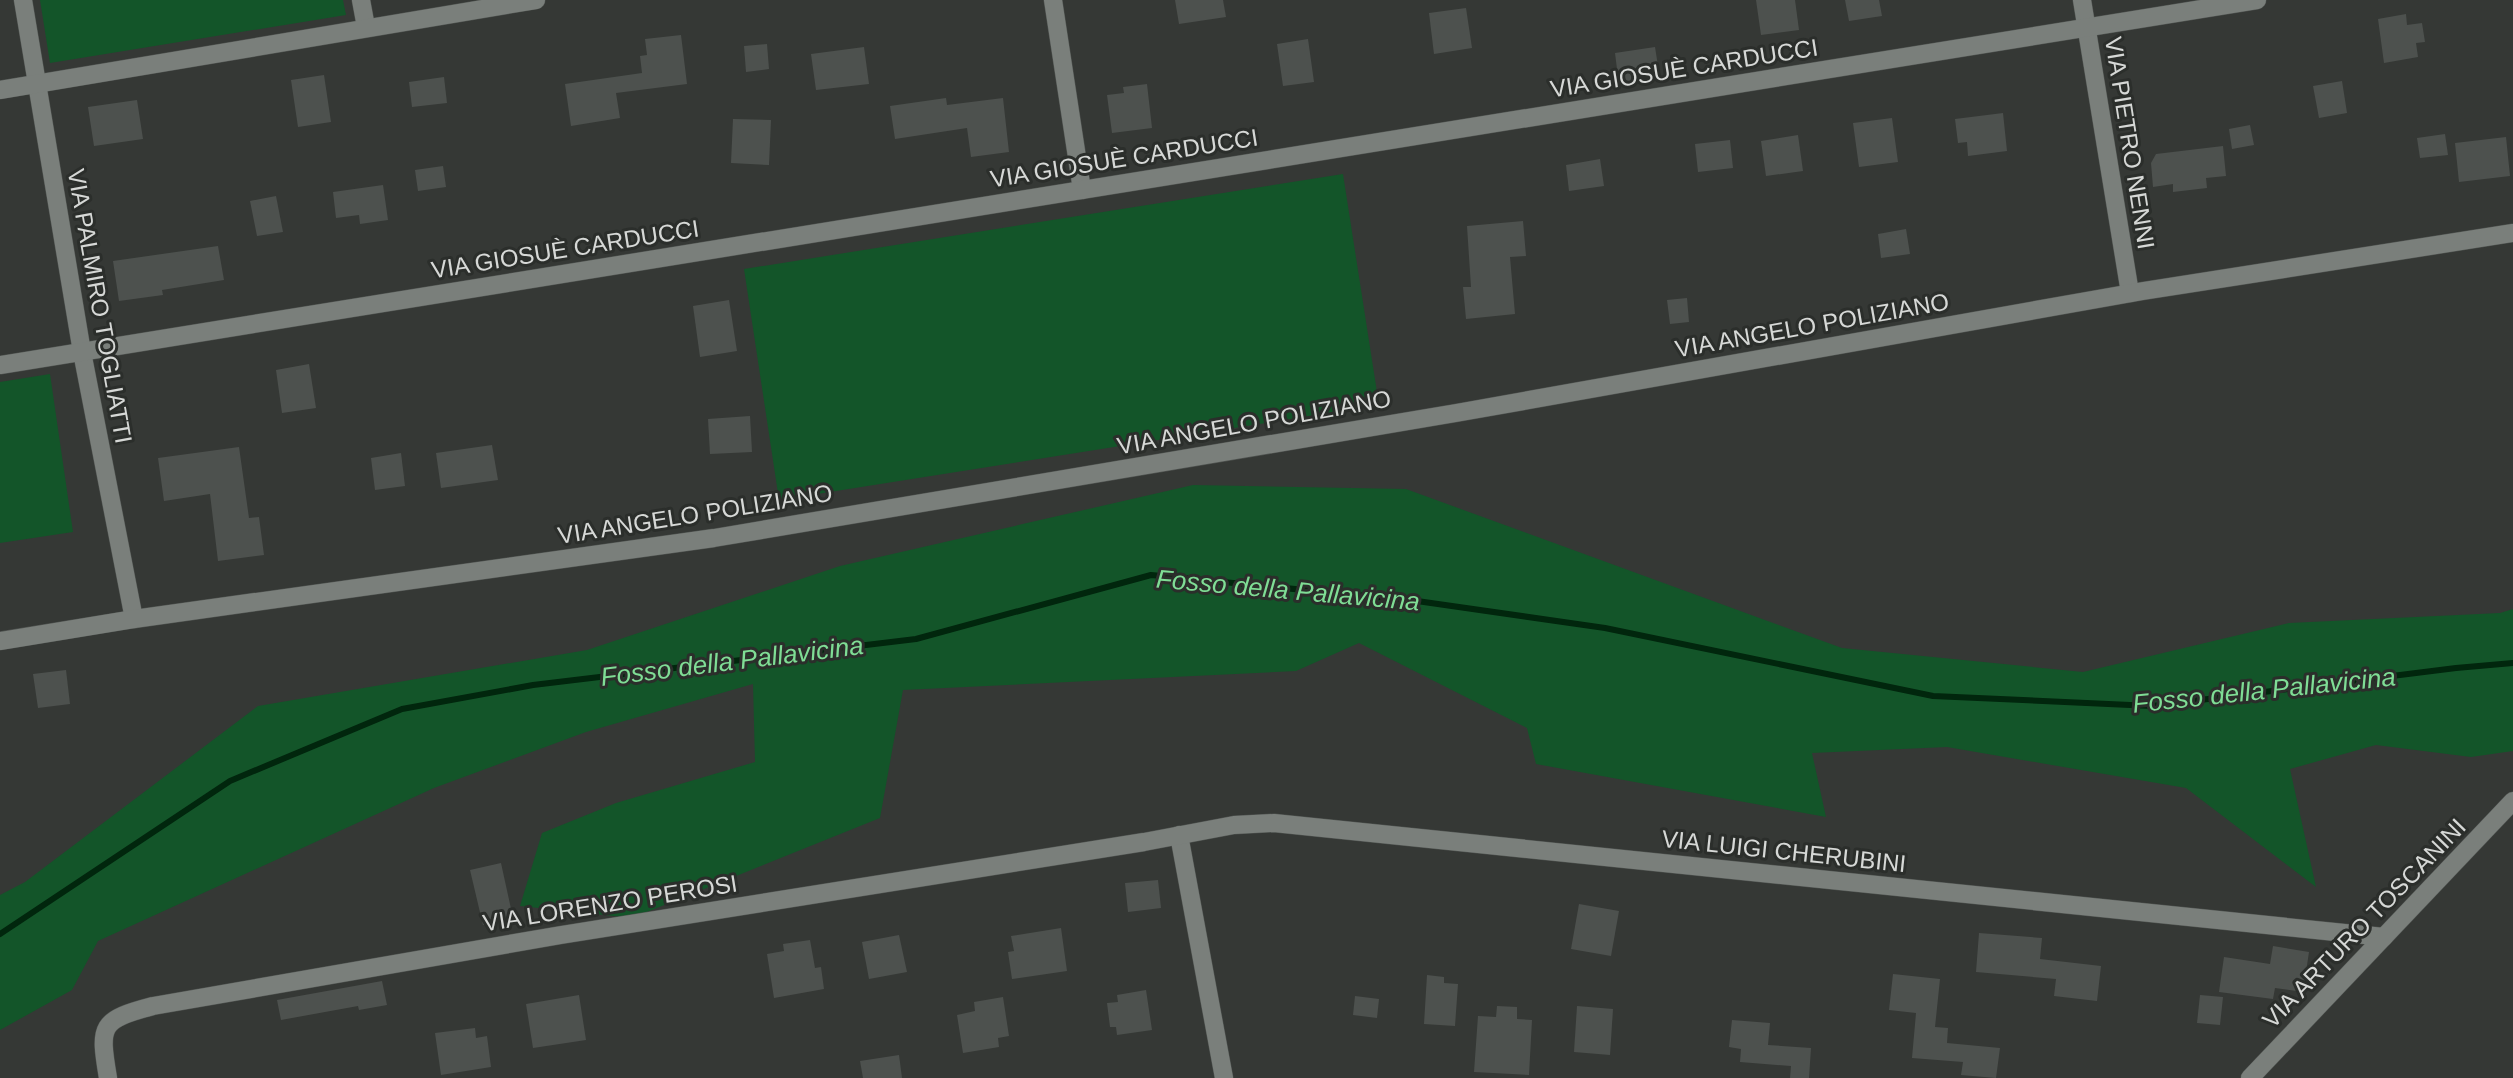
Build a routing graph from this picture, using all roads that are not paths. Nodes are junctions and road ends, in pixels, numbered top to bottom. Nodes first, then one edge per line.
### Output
1 (23, 0) edge
2 (361, 0) edge
3 (536, 0) edge
4 (1053, 0) edge
5 (2082, 0) edge
6 (2257, 0) edge
7 (366, 27) junction
8 (2087, 27) junction
9 (36, 84) junction
10 (0, 90) edge
11 (1082, 190) junction
12 (2513, 233) edge
13 (2130, 293) junction
14 (82, 352) junction
15 (0, 365) edge
16 (134, 619) junction
17 (0, 641) edge
18 (2513, 801) edge
19 (1179, 835) junction
20 (2384, 937) junction
21 (108, 1078) edge
22 (1223, 1078) edge
23 (2250, 1078) edge

1 - 9 street, VIA PALMIRO TOGLIATTI
2 - 7 street
3 - 7 street
4 - 11 street
5 - 8 street, VIA PIETRO NENNI
6 - 8 street, VIA GIOSUÈ CARDUCCI
7 - 9 street
8 - 11 street, VIA GIOSUÈ CARDUCCI
8 - 13 street, VIA PIETRO NENNI
9 - 10 street
9 - 14 street, VIA PALMIRO TOGLIATTI
11 - 14 street, VIA GIOSUÈ CARDUCCI
12 - 13 street, VIA ANGELO POLIZIANO
13 - 16 street, VIA ANGELO POLIZIANO
14 - 15 street, VIA GIOSUÈ CARDUCCI
14 - 16 street, VIA PALMIRO TOGLIATTI
16 - 17 street, VIA ANGELO POLIZIANO
18 - 20 street, VIA ARTURO TOSCANINI
19 - 20 street, VIA LUIGI CHERUBINI
19 - 21 street, VIA LORENZO PEROSI
19 - 22 street
20 - 23 street, VIA ARTURO TOSCANINI

